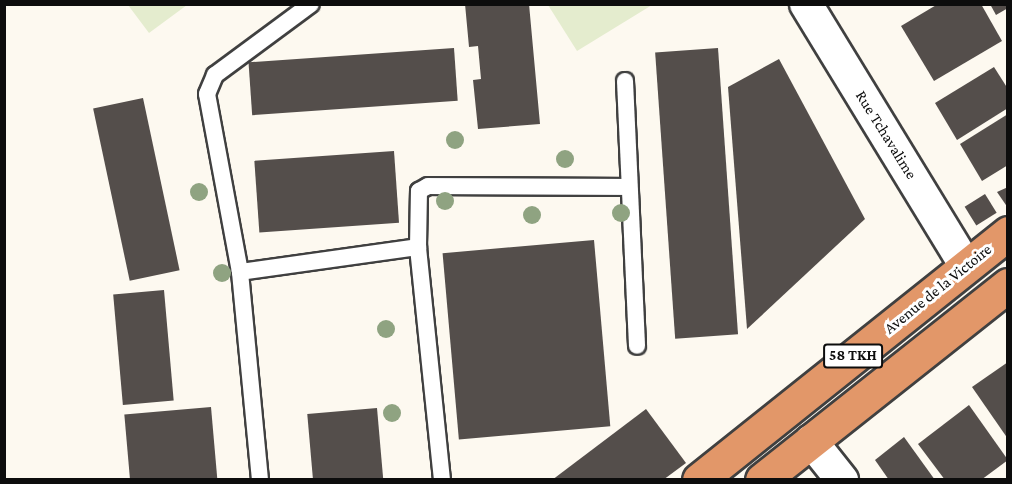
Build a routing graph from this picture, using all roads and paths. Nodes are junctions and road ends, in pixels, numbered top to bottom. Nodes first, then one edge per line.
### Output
1 (312, 4) edge
2 (806, 4) edge
3 (625, 81) dead end
4 (629, 187) junction
5 (1008, 233) edge
6 (418, 247) junction
7 (966, 266) junction
8 (240, 272) junction
9 (1008, 285) edge
10 (637, 346) dead end
11 (812, 441) junction
12 (260, 480) edge
13 (442, 480) edge
14 (699, 480) edge
15 (762, 480) edge
16 (842, 480) edge

1 - 8 lane
2 - 7 street, Rue Tchavalime
3 - 4 lane
4 - 6 lane
4 - 10 lane
5 - 7 highway, Avenue de la Victoire / 58 TKH
6 - 8 lane
6 - 13 lane
7 - 14 highway, Avenue de la Victoire / 58 TKH
8 - 12 lane
9 - 11 highway, 58 TKH
11 - 15 highway, 58 TKH
11 - 16 street

